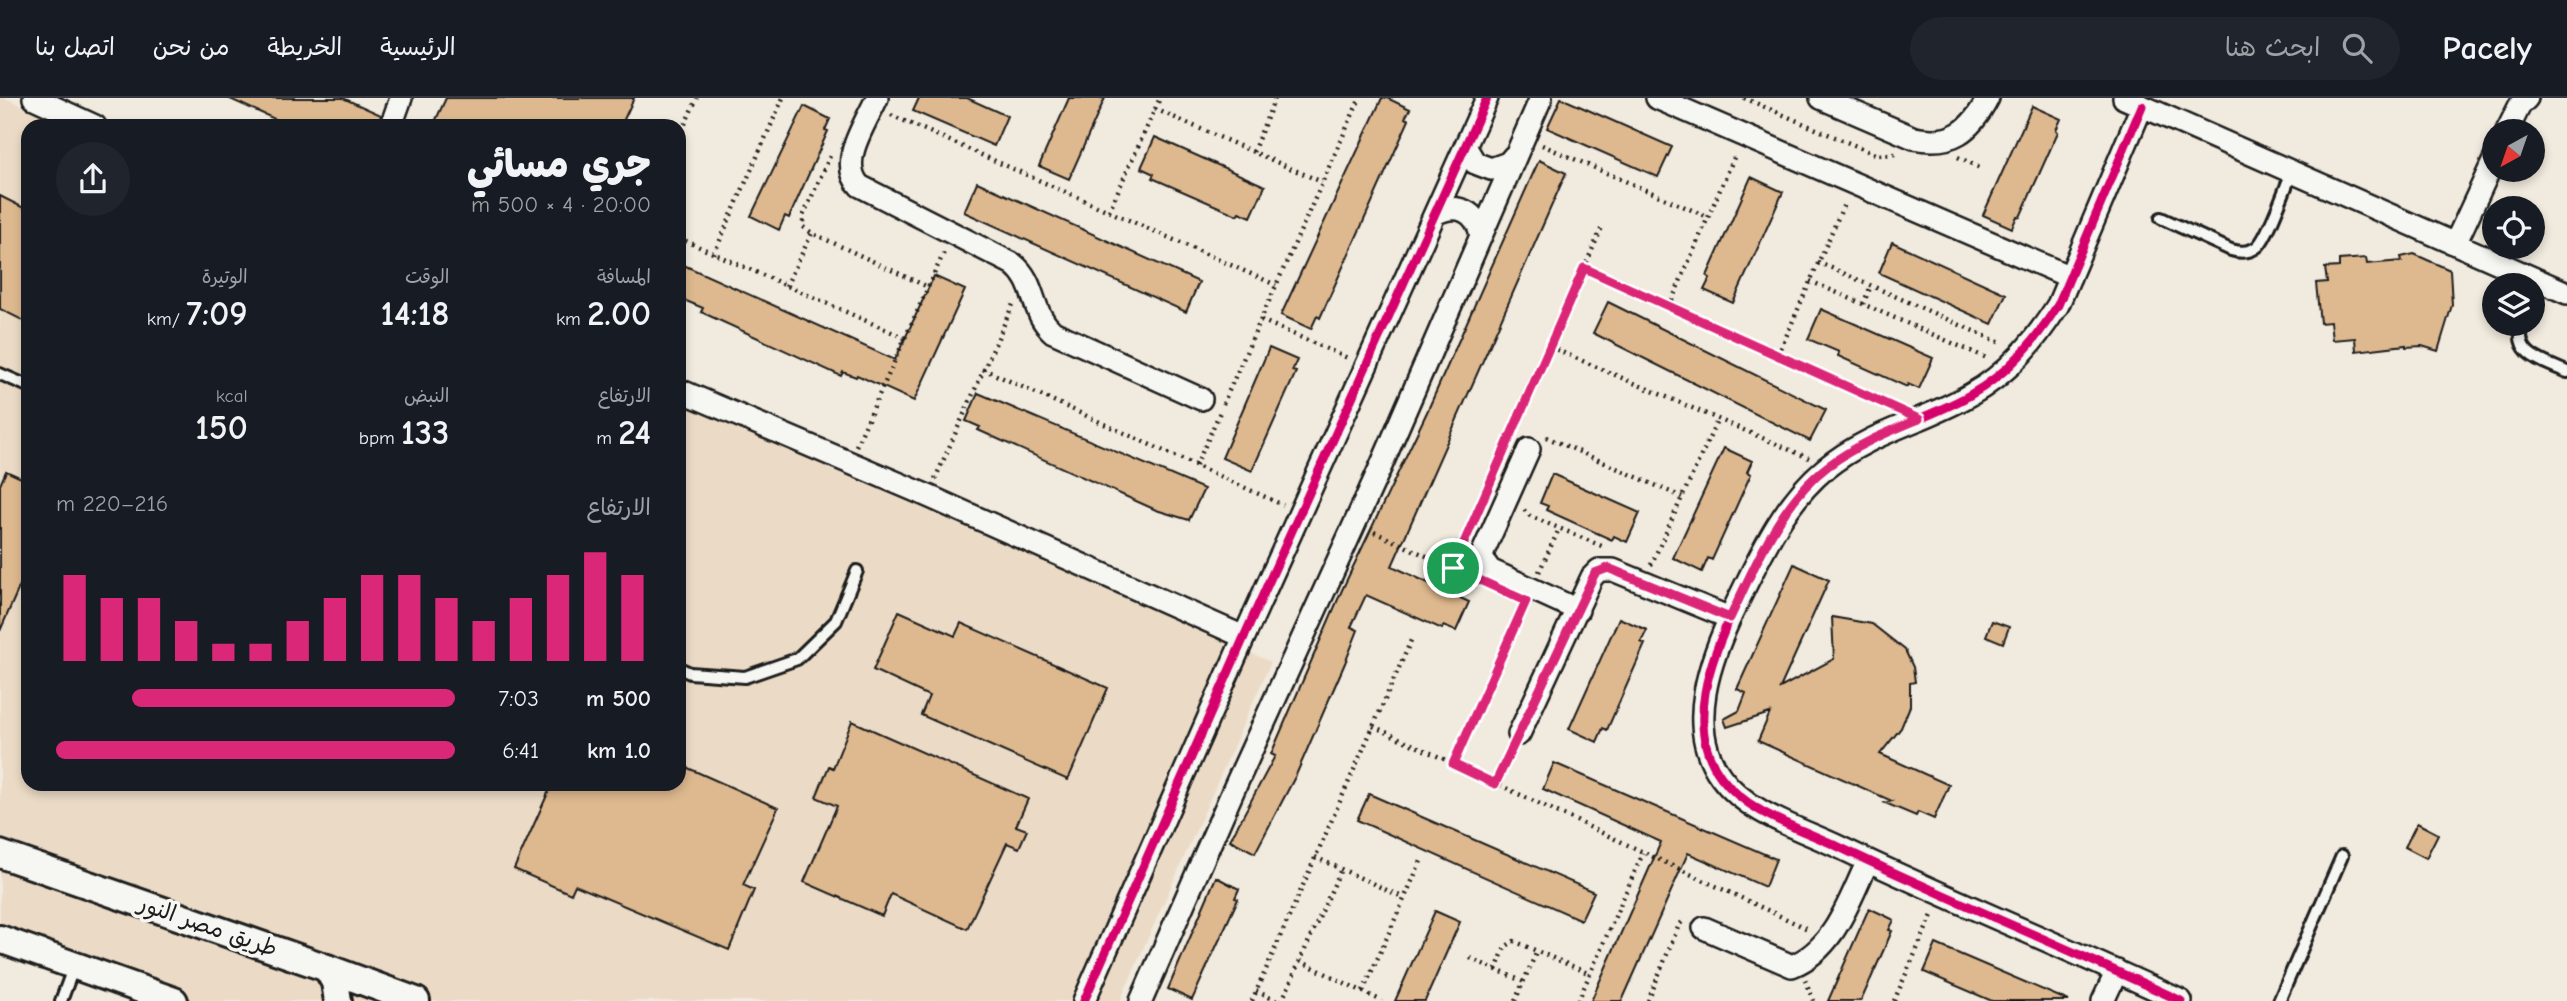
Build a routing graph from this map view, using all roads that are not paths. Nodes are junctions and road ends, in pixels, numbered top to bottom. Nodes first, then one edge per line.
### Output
1 (34, 98) edge
2 (401, 98) edge
3 (1487, 98) edge
4 (1541, 98) edge
5 (1657, 98) edge
6 (1821, 98) edge
7 (1988, 98) edge
8 (2527, 98) edge
9 (2133, 102) edge
10 (875, 103) edge
11 (80, 119) edge
12 (393, 119) edge
13 (2513, 119) edge
14 (1466, 148) junction
15 (1514, 156) junction
16 (2292, 172) junction
17 (2484, 182) edge
18 (1435, 214) junction
19 (2161, 218) dead end
20 (1481, 236) junction
21 (2455, 244) junction
22 (2504, 273) edge
23 (2070, 277) junction
24 (2545, 292) edge
25 (2567, 293) edge
26 (2521, 336) edge
27 (2567, 372) edge
28 (0, 374) edge
29 (21, 383) edge
30 (686, 393) edge
31 (1201, 399) dead end
32 (1536, 440) road end
33 (857, 570) dead end
34 (1578, 610) junction
35 (1730, 618) junction
36 (1244, 637) junction
37 (686, 671) edge
38 (1519, 734) road end
39 (0, 854) edge
40 (2342, 856) dead end
41 (1868, 861) junction
42 (1704, 928) road end
43 (0, 939) edge
44 (74, 966) junction
45 (327, 968) junction
46 (2118, 971) junction
47 (61, 1001) edge
48 (174, 1001) edge
49 (338, 1001) edge
50 (416, 1001) edge
51 (1084, 1001) edge
52 (1141, 1001) edge
53 (2104, 1001) edge
54 (2182, 1001) edge
55 (2279, 1001) edge

1 - 11 street
2 - 12 street
3 - 14 street
4 - 15 street
5 - 23 street
6 - 7 street
8 - 13 street
9 - 16 street
9 - 23 street
10 - 31 street
14 - 15 street
14 - 18 street
15 - 20 street
16 - 19 lane
16 - 21 street
17 - 21 street
18 - 20 street
18 - 36 street
20 - 52 street
21 - 22 street
23 - 35 street
24 - 25 street
26 - 27 lane
28 - 29 lane
30 - 36 street
32 - 34 street
33 - 37 lane
34 - 35 street
34 - 38 street
35 - 41 street
36 - 51 street
39 - 45 street, طريق مصر النور
40 - 55 lane
41 - 42 street
41 - 46 street
43 - 44 street
44 - 47 lane
44 - 48 street
45 - 49 street
45 - 50 street, طريق مصر النور
46 - 53 street
46 - 54 street

